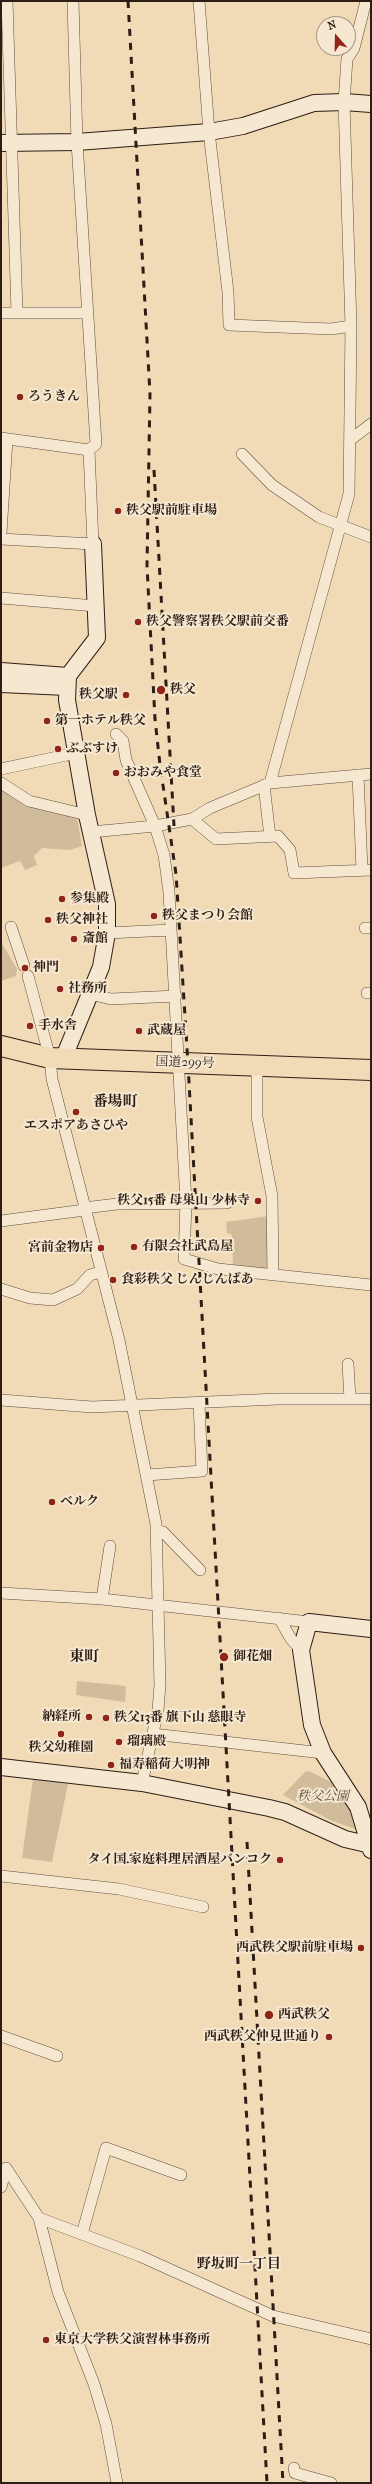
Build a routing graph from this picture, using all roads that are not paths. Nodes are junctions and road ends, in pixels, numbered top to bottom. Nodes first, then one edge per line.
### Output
1 (7, 1) edge
2 (74, 1) edge
3 (199, 1) edge
4 (366, 1) edge
5 (344, 102) junction
6 (371, 104) edge
7 (209, 132) junction
8 (77, 142) junction
9 (6, 144) edge
10 (86, 312) junction
11 (1, 313) edge
12 (17, 313) junction
13 (351, 326) junction
14 (371, 424) edge
15 (4, 438) edge
16 (350, 440) junction
17 (89, 450) junction
18 (242, 454) dead end
19 (340, 527) junction
20 (1, 533) edge
21 (371, 537) edge
22 (1, 539) edge
23 (93, 544) junction
24 (1, 598) edge
25 (96, 606) junction
26 (1, 671) edge
27 (67, 682) junction
28 (1, 684) edge
29 (116, 734) dead end
30 (76, 753) junction
31 (1, 769) edge
32 (371, 774) edge
33 (358, 775) junction
34 (1, 783) edge
35 (267, 784) junction
36 (87, 815) junction
37 (192, 819) junction
38 (155, 826) junction
39 (91, 832) junction
40 (270, 836) junction
41 (366, 870) edge
42 (11, 927) dead end
43 (171, 930) junction
44 (107, 933) junction
45 (90, 994) junction
46 (176, 996) junction
47 (1, 1046) edge
48 (57, 1058) junction
49 (180, 1063) junction
50 (257, 1065) junction
51 (371, 1070) edge
52 (186, 1202) junction
53 (227, 1203) dead end
54 (85, 1209) junction
55 (1, 1221) edge
56 (100, 1272) junction
57 (273, 1274) junction
58 (371, 1285) edge
59 (1, 1289) edge
60 (348, 1364) dead end
61 (350, 1398) junction
62 (371, 1399) edge
63 (1, 1400) edge
64 (199, 1404) junction
65 (132, 1406) junction
66 (147, 1475) junction
67 (156, 1530) junction
68 (110, 1546) dead end
69 (200, 1570) dead end
70 (1, 1593) edge
71 (102, 1599) junction
72 (158, 1605) junction
73 (279, 1618) junction
74 (309, 1622) junction
75 (371, 1629) edge
76 (300, 1650) junction
77 (153, 1734) junction
78 (323, 1753) junction
79 (1, 1767) edge
80 (142, 1783) junction
81 (371, 1847) edge
82 (1, 1876) edge
83 (203, 1907) dead end
84 (1, 2036) edge
85 (58, 2056) dead end
86 (181, 2175) dead end
87 (1, 2187) edge
88 (39, 2218) junction
89 (82, 2234) junction
90 (371, 2339) edge
91 (294, 2468) dead end
92 (116, 2483) edge
93 (331, 2483) edge

1 - 9 street
2 - 8 street
3 - 7 street
4 - 5 street
5 - 6 street
5 - 7 street
5 - 13 street
7 - 8 street
7 - 13 street
8 - 9 street
8 - 10 street
9 - 12 street
10 - 12 street
10 - 17 street
11 - 12 street
13 - 16 street
14 - 16 street
15 - 17 street
15 - 20 street
16 - 19 street
17 - 23 street
18 - 19 street
19 - 21 street
19 - 35 street
22 - 23 street
23 - 25 street
24 - 25 street
25 - 27 street
26 - 27 street
27 - 28 street
27 - 30 street
29 - 38 street
30 - 31 street
30 - 36 street
32 - 33 street
33 - 35 street
33 - 41 street
34 - 36 street
35 - 37 street
35 - 40 street
36 - 39 street
37 - 38 street
37 - 40 street
38 - 39 street
38 - 43 street
39 - 44 street
40 - 41 street
42 - 48 street
43 - 44 street
43 - 46 street
44 - 45 street
45 - 46 street
45 - 48 street
46 - 49 street
47 - 48 highway, 国道299号
48 - 49 highway, 国道299号
48 - 54 street
49 - 50 highway, 国道299号
49 - 52 street
50 - 51 highway, 国道299号
50 - 57 street
52 - 53 street
52 - 54 street
52 - 57 street
54 - 55 street
54 - 56 street
56 - 59 street
56 - 65 street
57 - 58 street
60 - 61 street
61 - 62 street
61 - 64 street
63 - 65 street
64 - 65 street
64 - 66 street
65 - 66 street
66 - 67 street
67 - 69 street
67 - 72 street
68 - 71 street
70 - 71 street
71 - 72 street
72 - 73 street
72 - 77 street
73 - 74 street
73 - 76 street
74 - 75 street
74 - 76 street
76 - 78 street
77 - 78 street
77 - 80 street
78 - 81 street
79 - 80 street
80 - 81 street
82 - 83 street
84 - 85 street
86 - 89 street
87 - 88 street
88 - 89 street
88 - 92 street
89 - 90 street
91 - 93 street

